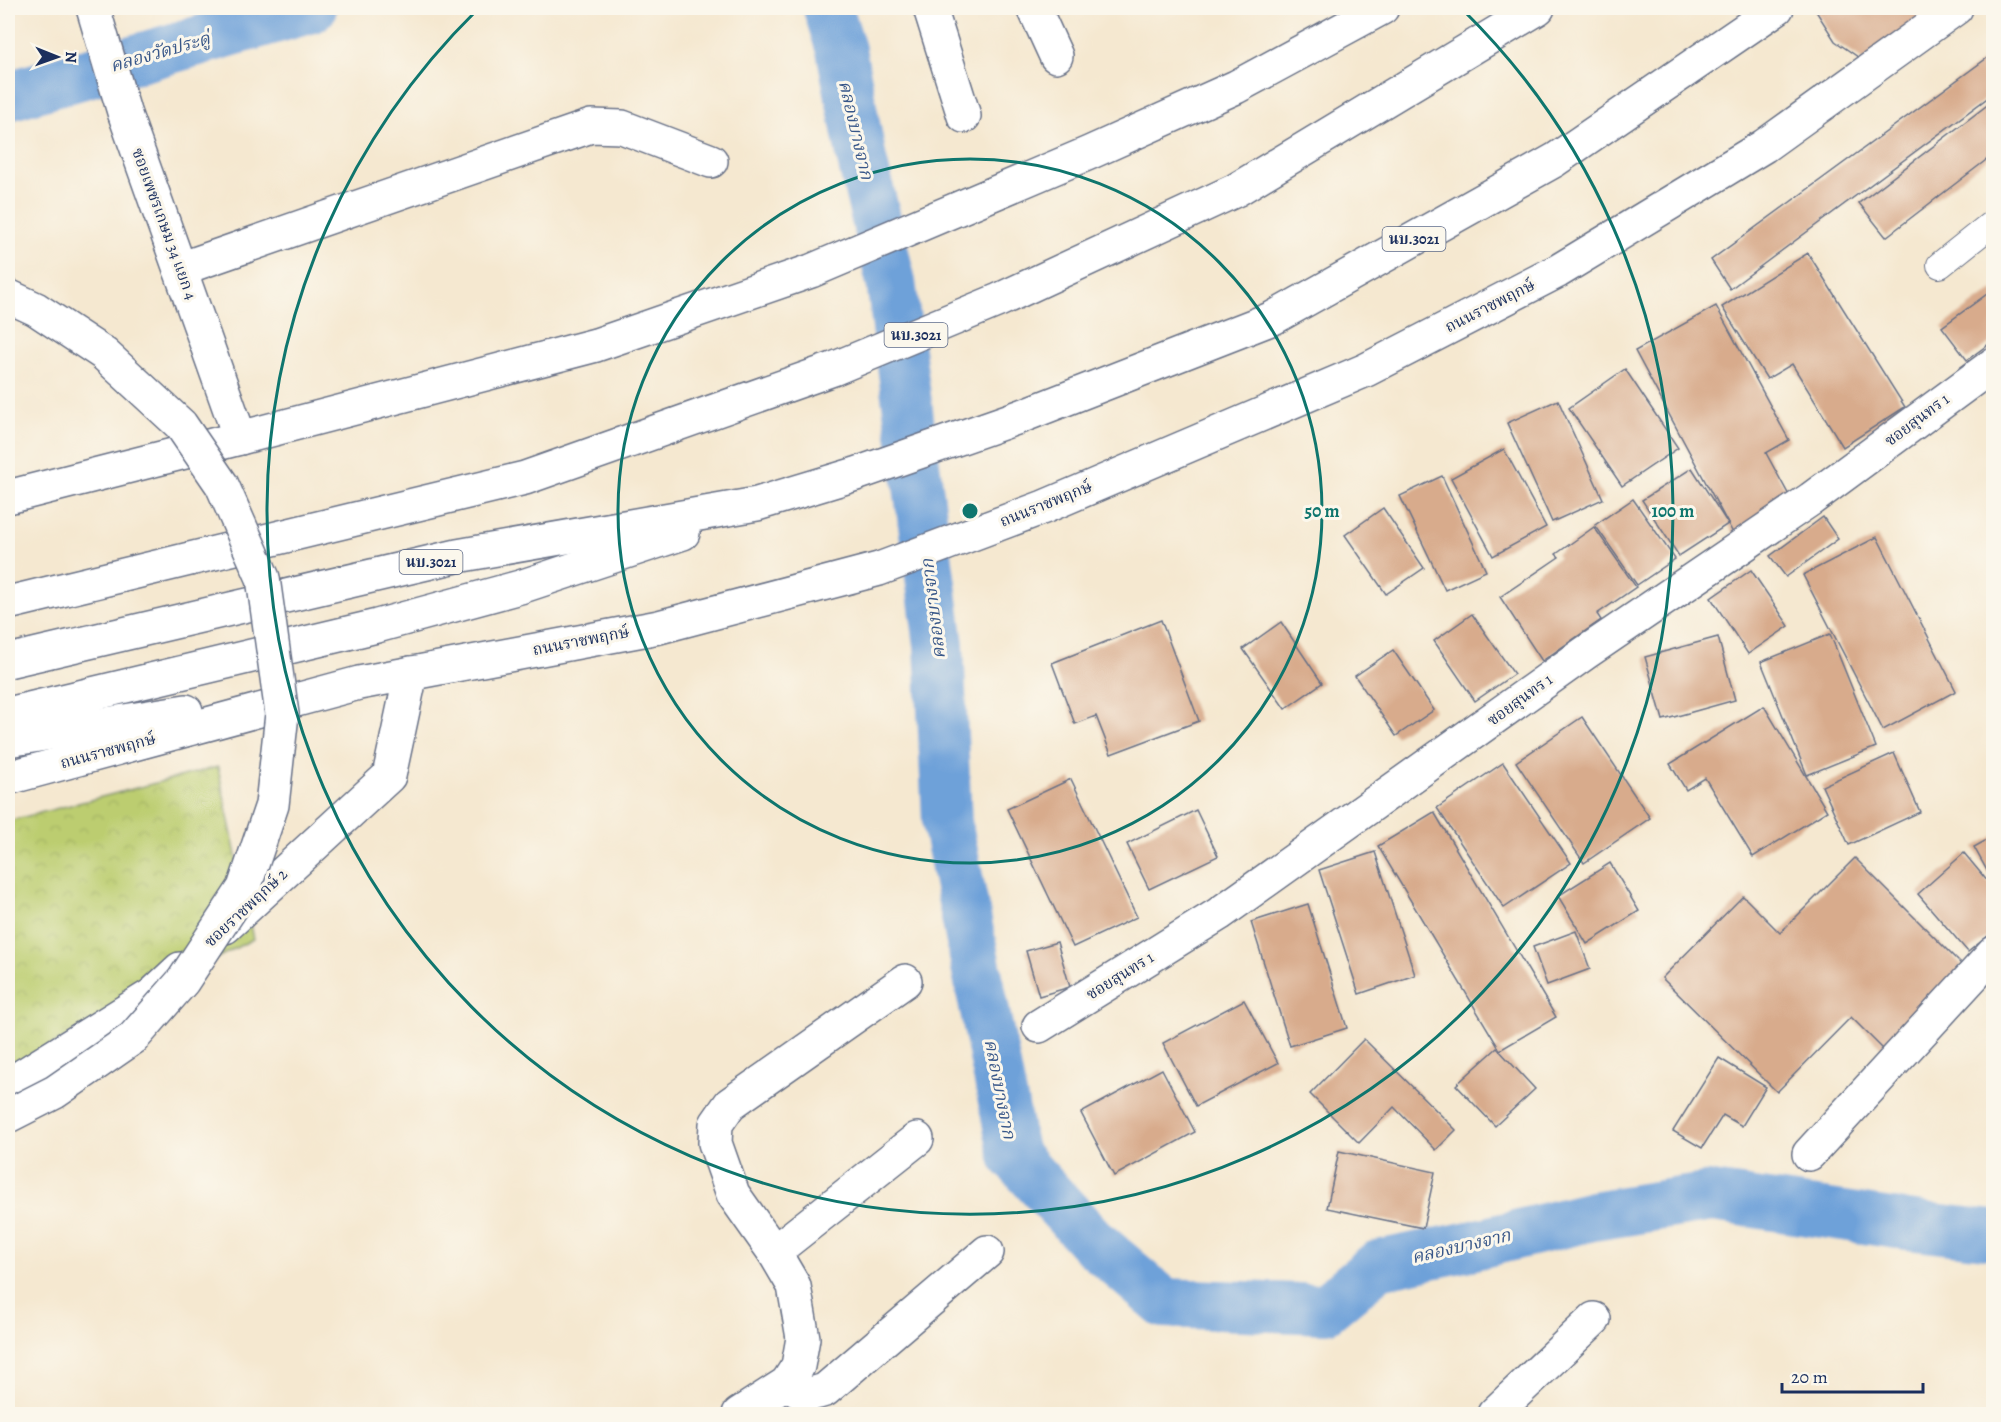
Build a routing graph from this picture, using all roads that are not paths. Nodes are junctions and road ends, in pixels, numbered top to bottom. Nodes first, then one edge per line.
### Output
1 (930, 8) edge
2 (1034, 8) edge
3 (1382, 8) edge
4 (1538, 8) edge
5 (1777, 8) edge
6 (1956, 8) edge
7 (96, 19) edge
8 (1056, 56) dead end
9 (964, 116) dead end
10 (711, 161) dead end
11 (1994, 222) edge
12 (1940, 265) dead end
13 (180, 269) junction
14 (8, 296) edge
15 (1994, 364) edge
16 (240, 438) junction
17 (8, 497) edge
18 (758, 504) junction
19 (8, 603) edge
20 (8, 661) edge
21 (411, 674) junction
22 (359, 683) junction
23 (8, 714) edge
24 (8, 740) edge
25 (8, 778) edge
26 (1994, 953) edge
27 (905, 981) dead end
28 (1039, 1026) dead end
29 (8, 1085) edge
30 (8, 1116) edge
31 (917, 1139) dead end
32 (1809, 1154) dead end
33 (774, 1252) junction
34 (987, 1252) dead end
35 (1594, 1319) dead end
36 (787, 1383) junction
37 (739, 1414) edge
38 (1494, 1414) edge

1 - 9 main road
2 - 8 main road
3 - 16 main road
4 - 19 main road, นบ.3021
5 - 18 main road, นบ.3021
6 - 21 main road, ถนนราชพฤกษ์
7 - 13 main road, ซอยเพชรเกษม 34 แยก 4
10 - 13 main road
11 - 12 lane
13 - 16 main road, ซอยเพชรเกษม 34 แยก 4
14 - 30 main road, bridge
15 - 28 main road, ซอยสุนทร 1
16 - 17 main road
18 - 20 main road, นบ.3021
18 - 23 main road
21 - 22 main road, ถนนราชพฤกษ์
21 - 29 main road, ซอยราชพฤกษ์ 2
22 - 24 main road
22 - 25 main road, ถนนราชพฤกษ์
26 - 32 main road
27 - 33 main road
31 - 33 main road
33 - 36 main road
34 - 36 main road
35 - 38 main road
36 - 37 main road

